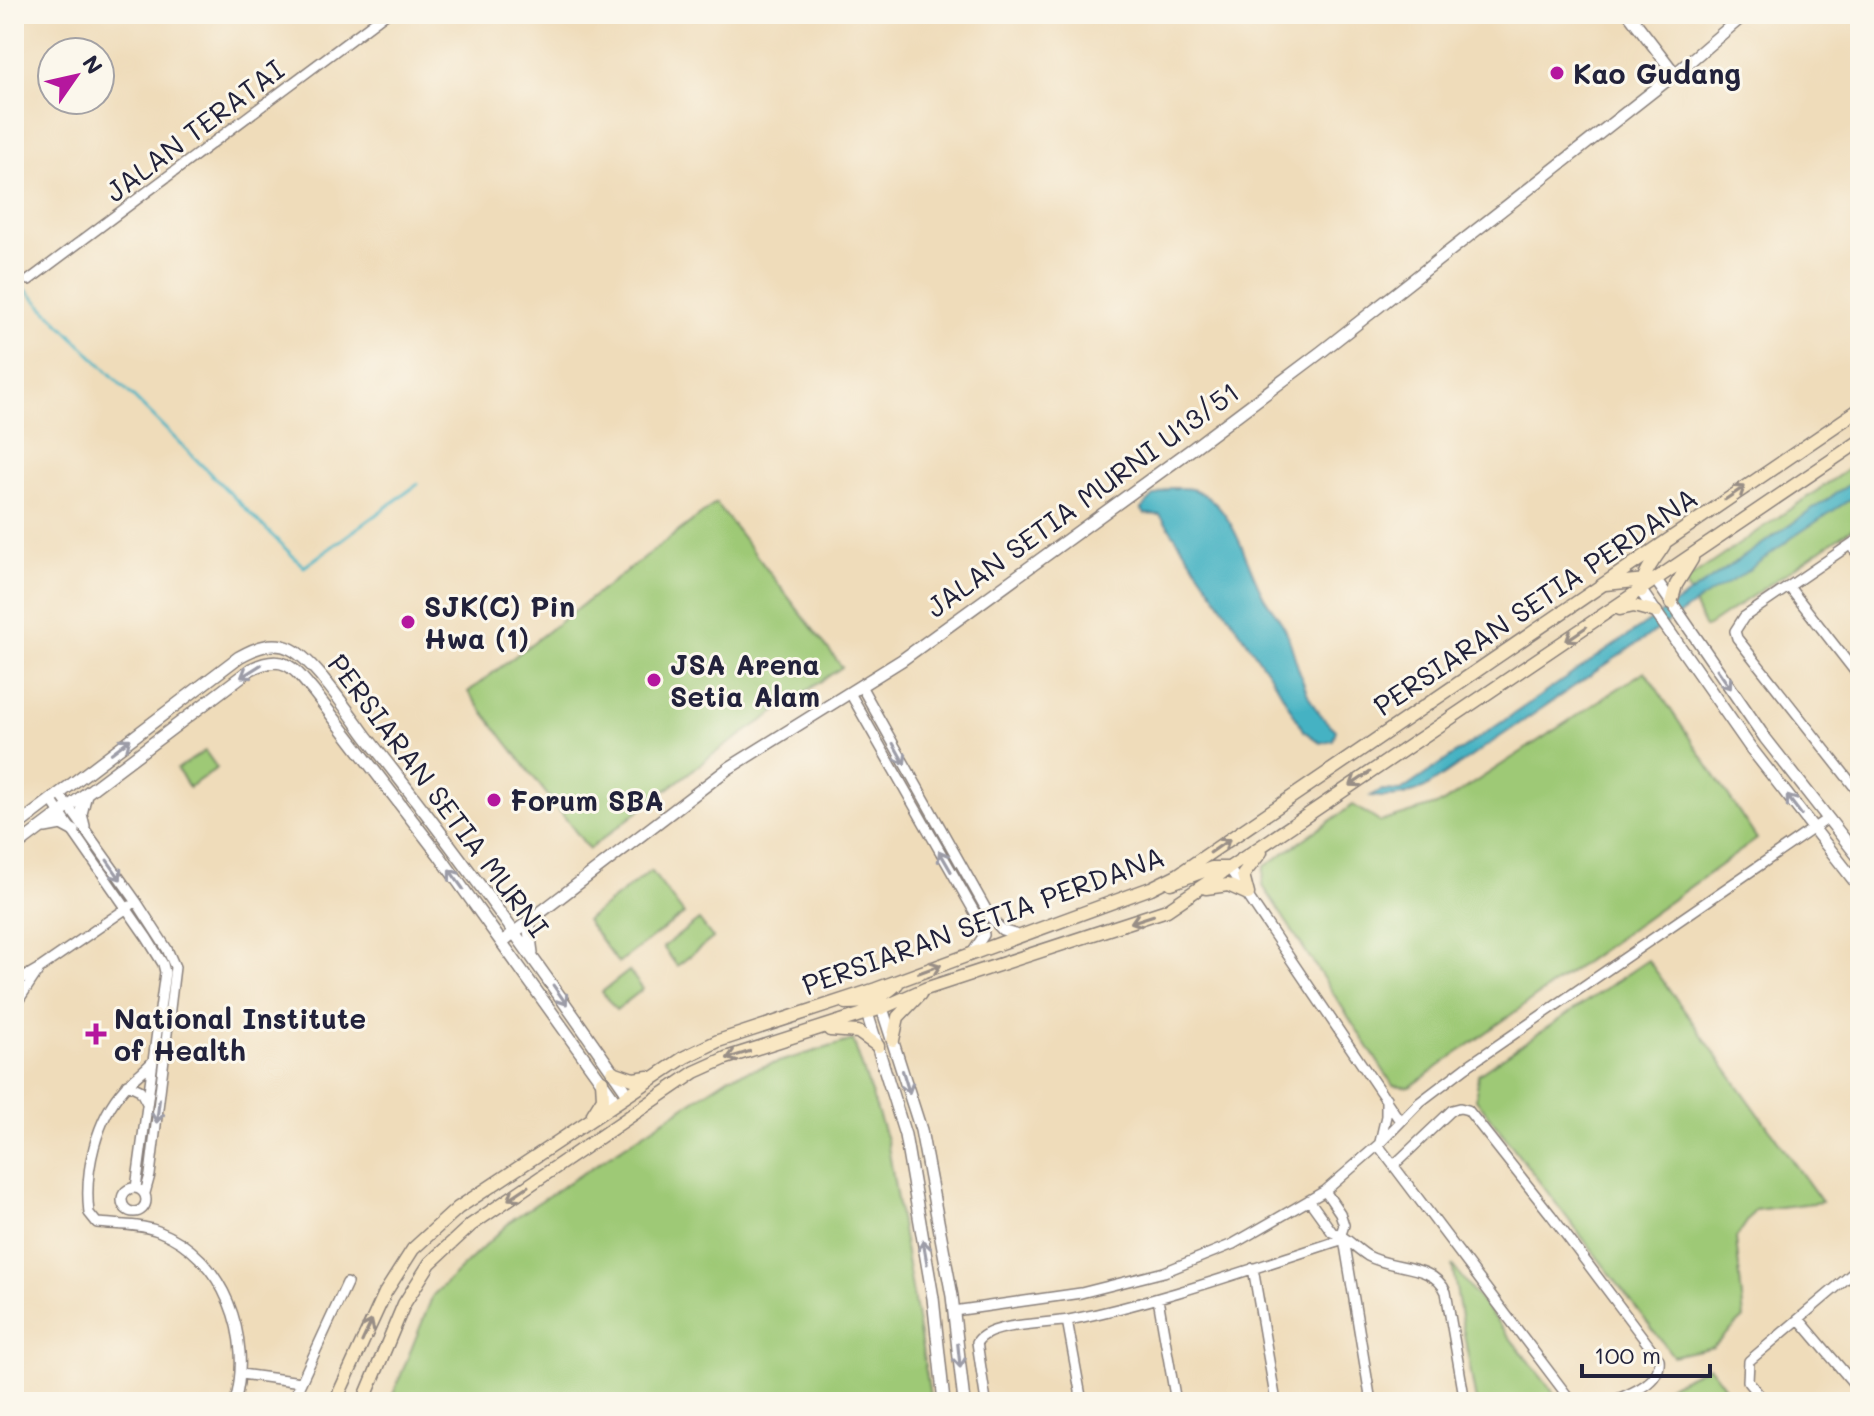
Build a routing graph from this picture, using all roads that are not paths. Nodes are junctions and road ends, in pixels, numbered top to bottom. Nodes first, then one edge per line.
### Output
1 (385, 14) edge
2 (1629, 14) edge
3 (1745, 14) edge
4 (1675, 74) junction
5 (29, 280) dead end
6 (1860, 409) edge
7 (1860, 441) edge
8 (1860, 538) edge
9 (1668, 539) junction
10 (1850, 545) junction
11 (1696, 553) junction
12 (1860, 557) edge
13 (1656, 580) junction
14 (1641, 585) junction
15 (1598, 586) junction
16 (1789, 587) junction
17 (1671, 603) junction
18 (1608, 613) junction
19 (1656, 613) junction
20 (1860, 678) edge
21 (861, 686) junction
22 (850, 693) junction
23 (86, 793) junction
24 (1860, 794) edge
25 (55, 797) junction
26 (65, 810) junction
27 (1827, 819) junction
28 (14, 828) edge
29 (79, 828) junction
30 (39, 829) junction
31 (1813, 830) junction
32 (1270, 840) junction
33 (14, 848) edge
34 (1860, 859) edge
35 (1229, 868) junction
36 (1156, 886) junction
37 (1860, 888) edge
38 (1248, 894) junction
39 (1188, 896) junction
40 (136, 901) junction
41 (126, 908) junction
42 (499, 910) junction
43 (531, 918) junction
44 (515, 931) junction
45 (1021, 936) junction
46 (502, 942) junction
47 (972, 953) junction
48 (533, 957) junction
49 (40, 968) junction
50 (903, 979) junction
51 (14, 983) edge
52 (925, 989) junction
53 (830, 1004) junction
54 (14, 1007) edge
55 (874, 1008) junction
56 (812, 1032) junction
57 (893, 1040) junction
58 (878, 1046) junction
59 (153, 1061) junction
60 (613, 1072) junction
61 (657, 1075) junction
62 (602, 1081) junction
63 (127, 1084) junction
64 (660, 1096) junction
65 (1386, 1098) junction
66 (624, 1100) junction
67 (147, 1103) junction
68 (1416, 1106) junction
69 (1400, 1121) junction
70 (579, 1127) junction
71 (608, 1131) junction
72 (1379, 1144) junction
73 (1394, 1165) junction
74 (1325, 1191) junction
75 (1309, 1200) junction
76 (1860, 1233) edge
77 (1343, 1237) junction
78 (1860, 1260) edge
79 (1860, 1267) edge
80 (1253, 1268) junction
81 (347, 1283) dead end
82 (933, 1295) junction
83 (1158, 1299) junction
84 (954, 1311) junction
85 (1799, 1319) junction
86 (1067, 1320) junction
87 (936, 1329) junction
88 (241, 1374) junction
89 (301, 1382) junction
90 (1860, 1391) edge
91 (235, 1402) edge
92 (292, 1402) edge
93 (335, 1402) edge
94 (363, 1402) edge
95 (944, 1402) edge
96 (964, 1402) edge
97 (986, 1402) edge
98 (1082, 1402) edge
99 (1176, 1402) edge
100 (1276, 1402) edge
101 (1371, 1402) edge
102 (1465, 1402) edge
103 (1572, 1402) edge
104 (1610, 1402) edge
105 (1765, 1402) edge

1 - 5 street, JALAN TERATAI
2 - 4 street
3 - 4 street, JALAN SETIA MURNI U13/51
4 - 21 street, JALAN SETIA MURNI U13/51
9 -> 6 main road, PERSIARAN SETIA PERDANA
7 - 11 main road, PERSIARAN SETIA PERDANA
8 - 10 street
9 - 14 main road
9 - 15 main road, PERSIARAN SETIA PERDANA
10 - 12 street
10 - 16 street
11 - 13 main road, PERSIARAN SETIA PERDANA
11 - 17 main road
13 - 14 main road, PERSIARAN SETIA PERDANA
13 - 17 street
14 - 15 main road
14 - 18 main road, PERSIARAN SETIA PERDANA
14 - 19 street
36 -> 15 main road, PERSIARAN SETIA PERDANA
16 - 20 street
16 - 24 street
17 -> 27 street
18 - 19 main road
18 -> 32 main road, PERSIARAN SETIA PERDANA
31 -> 19 street
21 - 22 street, JALAN SETIA MURNI U13/51
21 -> 45 street
22 - 43 street, JALAN SETIA MURNI U13/51
47 -> 22 street
23 - 26 street, PERSIARAN SETIA MURNI
23 - 29 street
46 -> 23 street, PERSIARAN SETIA MURNI
25 - 26 street
25 - 28 street, PERSIARAN SETIA MURNI
25 -> 42 street, PERSIARAN SETIA MURNI
26 - 29 street
26 - 30 street, PERSIARAN SETIA MURNI
27 - 31 street
27 - 34 street
29 - 30 street
29 -> 40 street
29 - 41 street
30 - 33 street, PERSIARAN SETIA MURNI
31 - 37 street
31 - 68 street
32 - 35 main road, PERSIARAN SETIA PERDANA
32 - 38 main road
35 - 36 main road
35 - 38 street
35 - 39 main road, PERSIARAN SETIA PERDANA
36 - 45 main road, PERSIARAN SETIA PERDANA
38 - 39 main road
38 - 65 street
39 -> 52 main road, PERSIARAN SETIA PERDANA
40 - 41 street
40 -> 67 street
41 - 49 street
41 - 59 street
42 - 43 street
42 - 44 street, PERSIARAN SETIA MURNI
43 - 44 street, JALAN SETIA MURNI U13/51
43 - 48 street
44 - 46 street, JALAN SETIA MURNI U13/51
44 - 48 street, PERSIARAN SETIA MURNI
45 - 47 main road, PERSIARAN SETIA PERDANA
46 - 62 street, PERSIARAN SETIA MURNI
50 -> 47 main road, PERSIARAN SETIA PERDANA
48 -> 60 street, PERSIARAN SETIA MURNI
49 - 51 street
49 - 54 street
50 - 53 main road, PERSIARAN SETIA PERDANA
50 - 55 main road
52 - 55 main road, PERSIARAN SETIA PERDANA
52 - 57 main road
53 - 55 main road
53 - 61 main road, PERSIARAN SETIA PERDANA
55 - 56 main road, PERSIARAN SETIA PERDANA
55 - 57 street
55 - 58 street
56 - 58 main road
56 -> 64 main road, PERSIARAN SETIA PERDANA
57 -> 84 street
82 -> 58 street
59 - 63 street
59 - 67 street
60 - 61 main road
60 - 66 street, PERSIARAN SETIA MURNI
61 - 66 main road, PERSIARAN SETIA PERDANA
62 - 66 street, PERSIARAN SETIA MURNI
62 - 70 main road
63 - 67 street
63 - 88 street
64 - 66 main road
64 - 71 main road, PERSIARAN SETIA PERDANA
65 - 68 street
65 - 69 street
65 - 72 street
66 - 70 main road, PERSIARAN SETIA PERDANA
66 - 71 main road
68 - 69 street
69 - 72 street
93 -> 70 main road, PERSIARAN SETIA PERDANA
71 -> 94 main road, PERSIARAN SETIA PERDANA
72 - 73 street
72 - 74 street
73 - 103 street
73 - 104 street
74 - 75 street
74 - 77 street
75 - 77 street
75 - 84 street
76 - 78 street
77 - 80 street
77 - 101 street
77 - 102 street
79 - 85 street
80 - 83 street
80 - 100 street
81 - 89 street
82 - 84 street
82 - 87 street
83 - 86 street
83 - 99 street
84 - 87 street
84 -> 96 street
85 - 90 street
85 - 105 street
86 - 97 street
86 - 98 street
87 - 95 street
88 - 89 street
88 - 91 street
89 - 92 street

